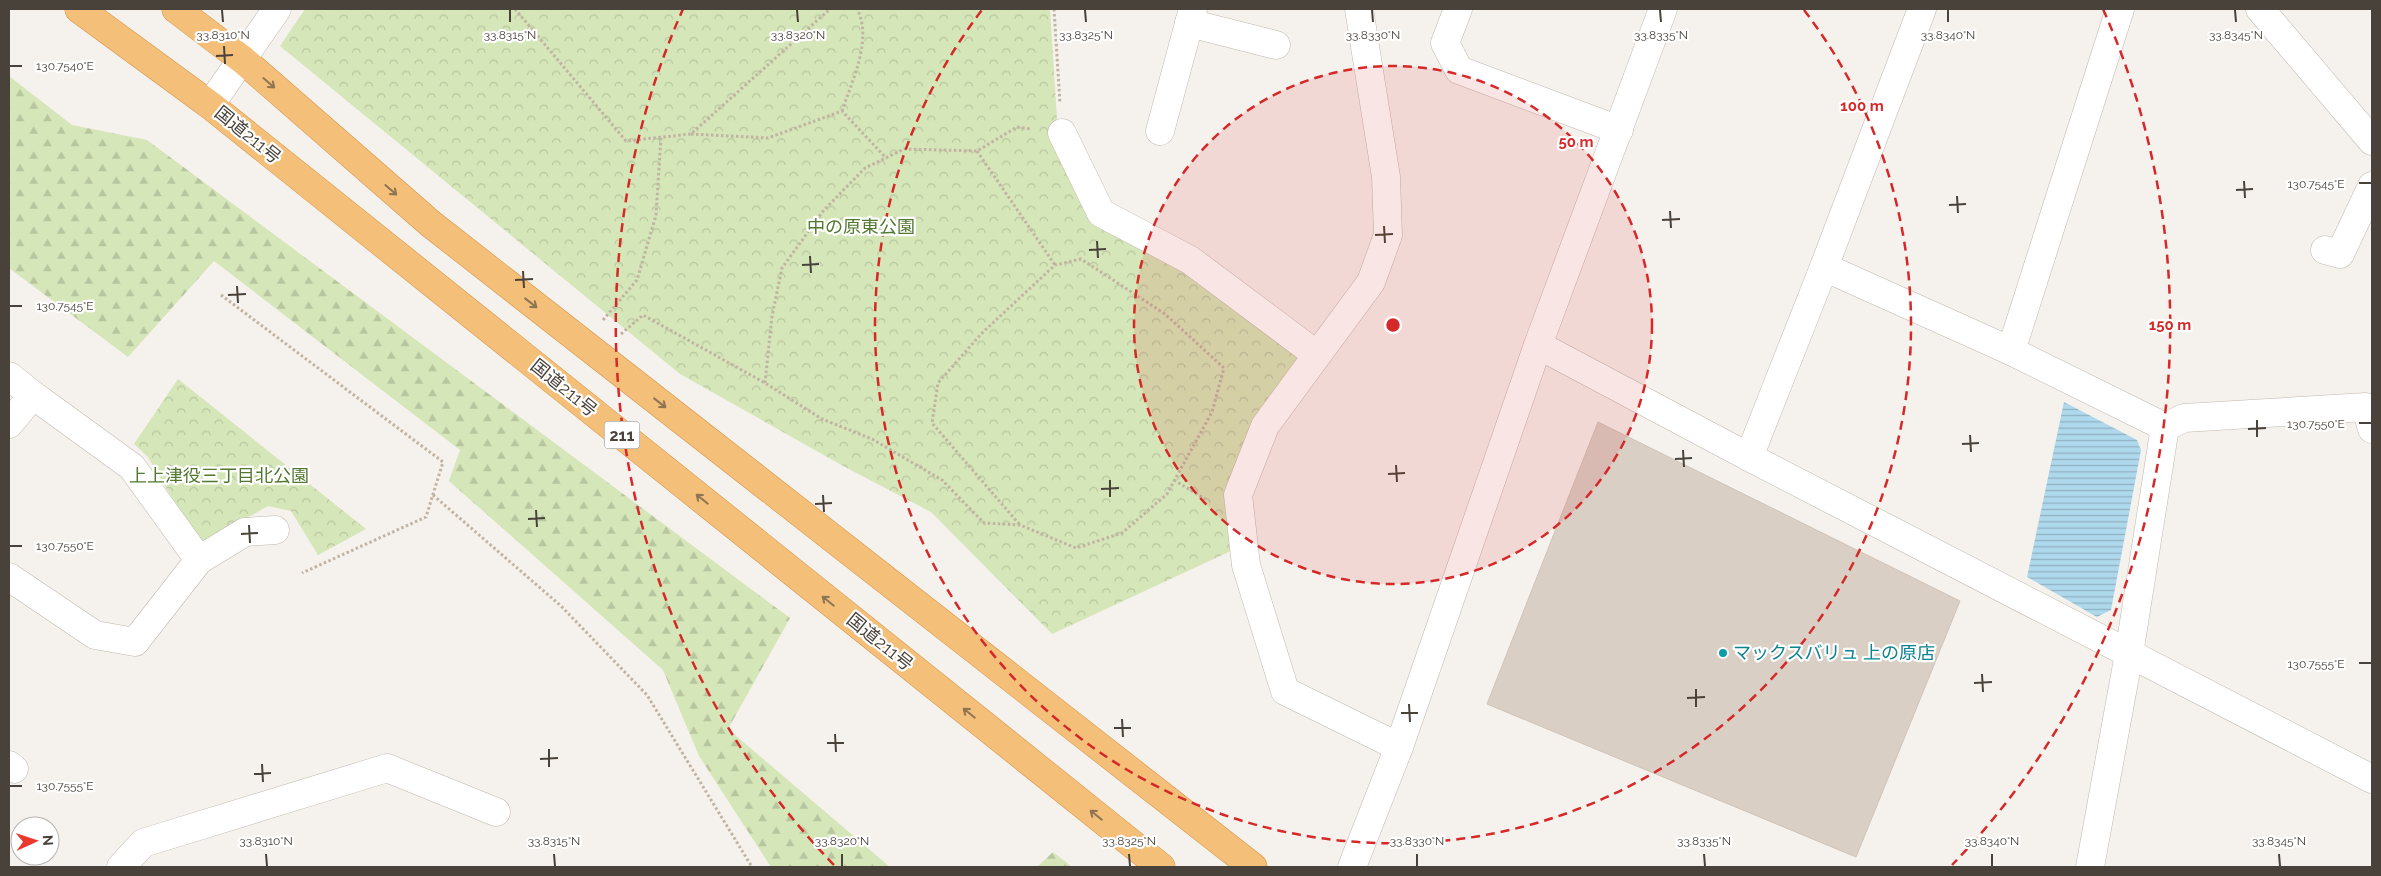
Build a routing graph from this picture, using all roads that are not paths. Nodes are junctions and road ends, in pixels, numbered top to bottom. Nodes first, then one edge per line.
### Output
1 (79, 9) edge
2 (176, 9) edge
3 (278, 9) edge
4 (1359, 9) edge
5 (1458, 9) edge
6 (1663, 9) edge
7 (1922, 9) edge
8 (2120, 9) edge
9 (2260, 9) edge
10 (1191, 16) edge
11 (1276, 45) dead end
12 (243, 60) junction
13 (210, 105) junction
14 (1618, 130) junction
15 (1160, 131) dead end
16 (1062, 133) road end
17 (2372, 141) edge
18 (2372, 186) edge
19 (2325, 250) dead end
20 (1824, 266) junction
21 (1538, 345) junction
22 (2011, 351) junction
23 (1317, 356) junction
24 (9, 376) edge
25 (33, 395) junction
26 (9, 424) edge
27 (2165, 427) junction
28 (2372, 429) edge
29 (1749, 457) junction
30 (275, 530) dead end
31 (199, 560) junction
32 (9, 577) edge
33 (2128, 654) junction
34 (1399, 747) junction
35 (2372, 779) edge
36 (496, 812) dead end
37 (121, 867) edge
38 (1161, 867) edge
39 (1253, 867) edge
40 (1352, 867) edge
41 (2090, 867) edge

1 - 13 highway, 国道211号 / 211
2 - 12 highway
3 - 12 street
4 - 23 street
5 - 14 street
6 - 14 street
7 - 20 street
8 - 22 street
9 - 17 street
10 - 11 street
10 - 15 street
12 - 13 street
12 -> 39 highway
38 -> 13 highway, 国道211号 / 211
14 - 21 street
16 - 23 street
18 - 19 street
20 - 22 street
20 - 29 street
21 - 29 street
21 - 34 street
22 - 27 street
23 - 34 street
24 - 25 street
25 - 26 street
25 - 31 street
27 - 28 street
27 - 33 street
29 - 33 street
30 - 31 street
31 - 32 street
33 - 35 street
33 - 41 street
34 - 40 street
36 - 37 street

